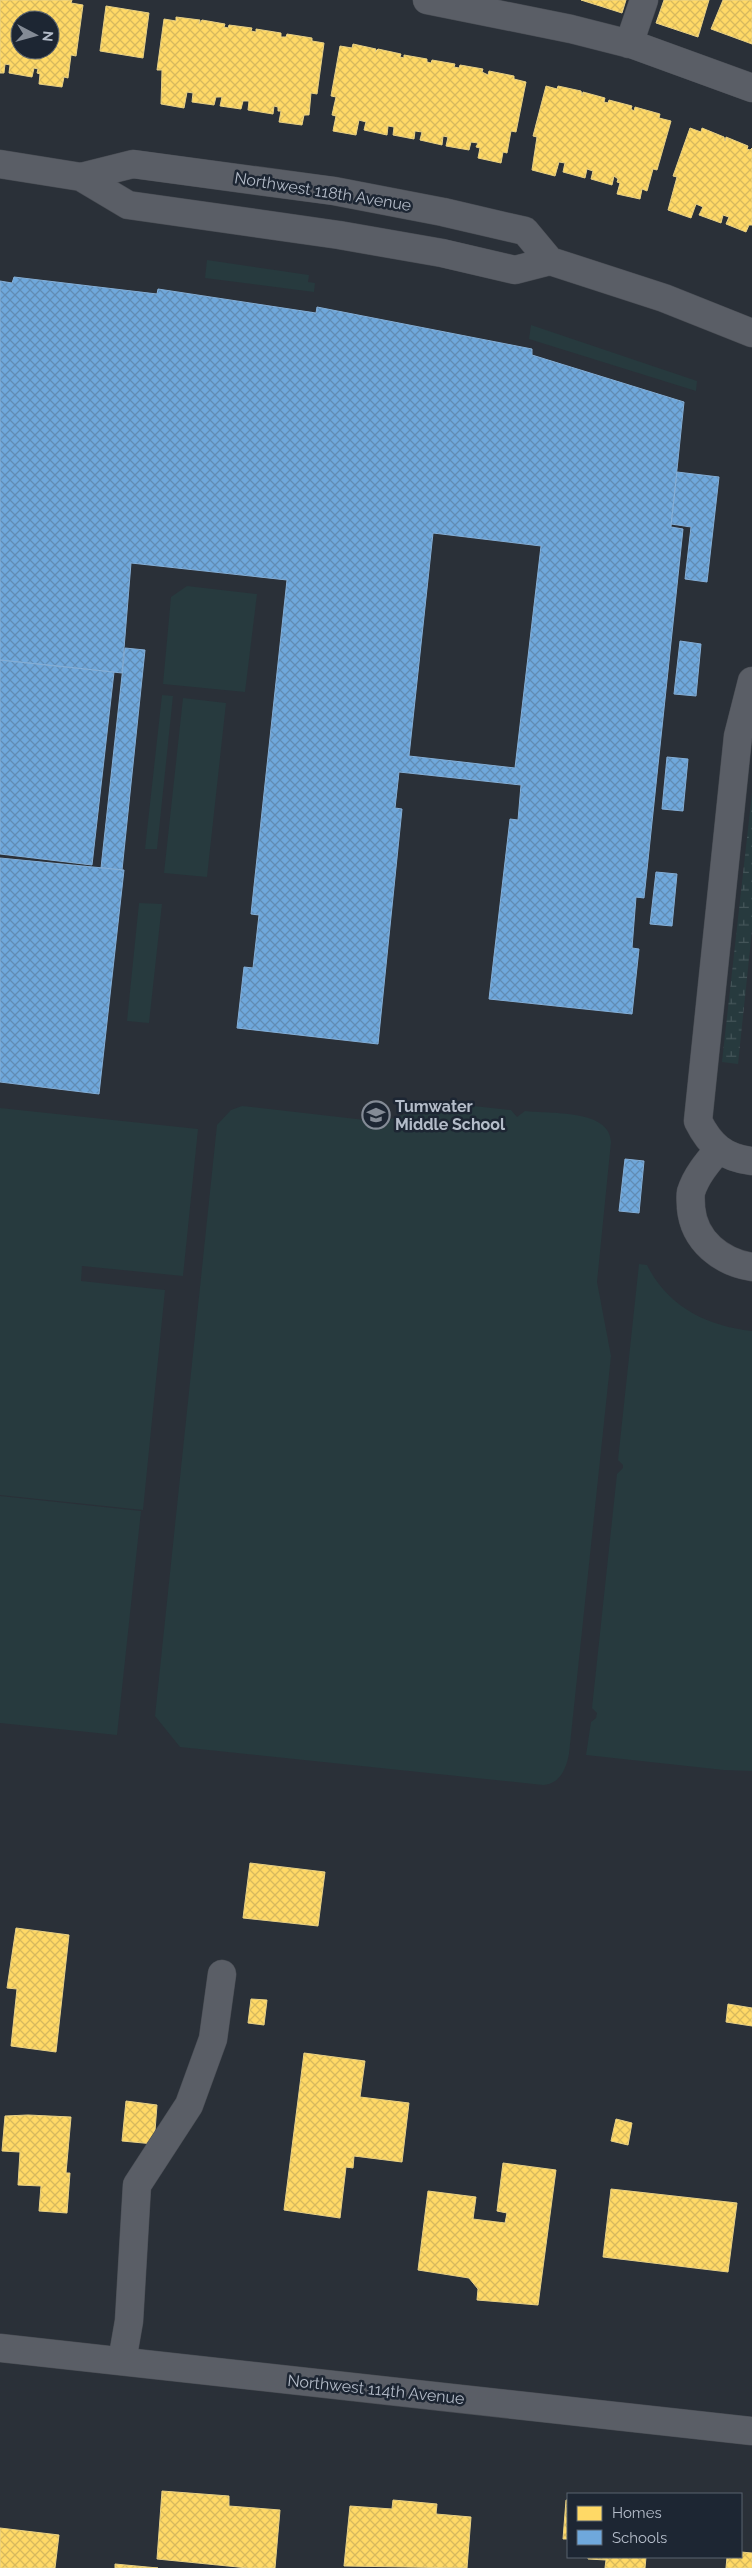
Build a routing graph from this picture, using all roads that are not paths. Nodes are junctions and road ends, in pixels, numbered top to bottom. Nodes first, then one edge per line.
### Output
1 (427, 0) edge
2 (644, 0) edge
3 (630, 44) junction
4 (752, 88) edge
5 (0, 164) edge
6 (81, 177) junction
7 (550, 262) junction
8 (752, 333) edge
9 (752, 681) edge
10 (718, 1150) junction
11 (752, 1161) edge
12 (752, 1267) edge
13 (222, 1974) dead end
14 (0, 2348) edge
15 (122, 2361) junction
16 (752, 2431) edge

1 - 3 street
2 - 3 street
3 - 4 street
5 - 6 street, Northwest 118th Avenue
6 - 7 street, Northwest 118th Avenue
6 - 7 street, Northwest 118th Avenue
7 - 8 street
9 - 10 street
10 - 11 street
10 - 12 street
13 - 15 street
14 - 15 street, Northwest 114th Avenue
15 - 16 street, Northwest 114th Avenue

